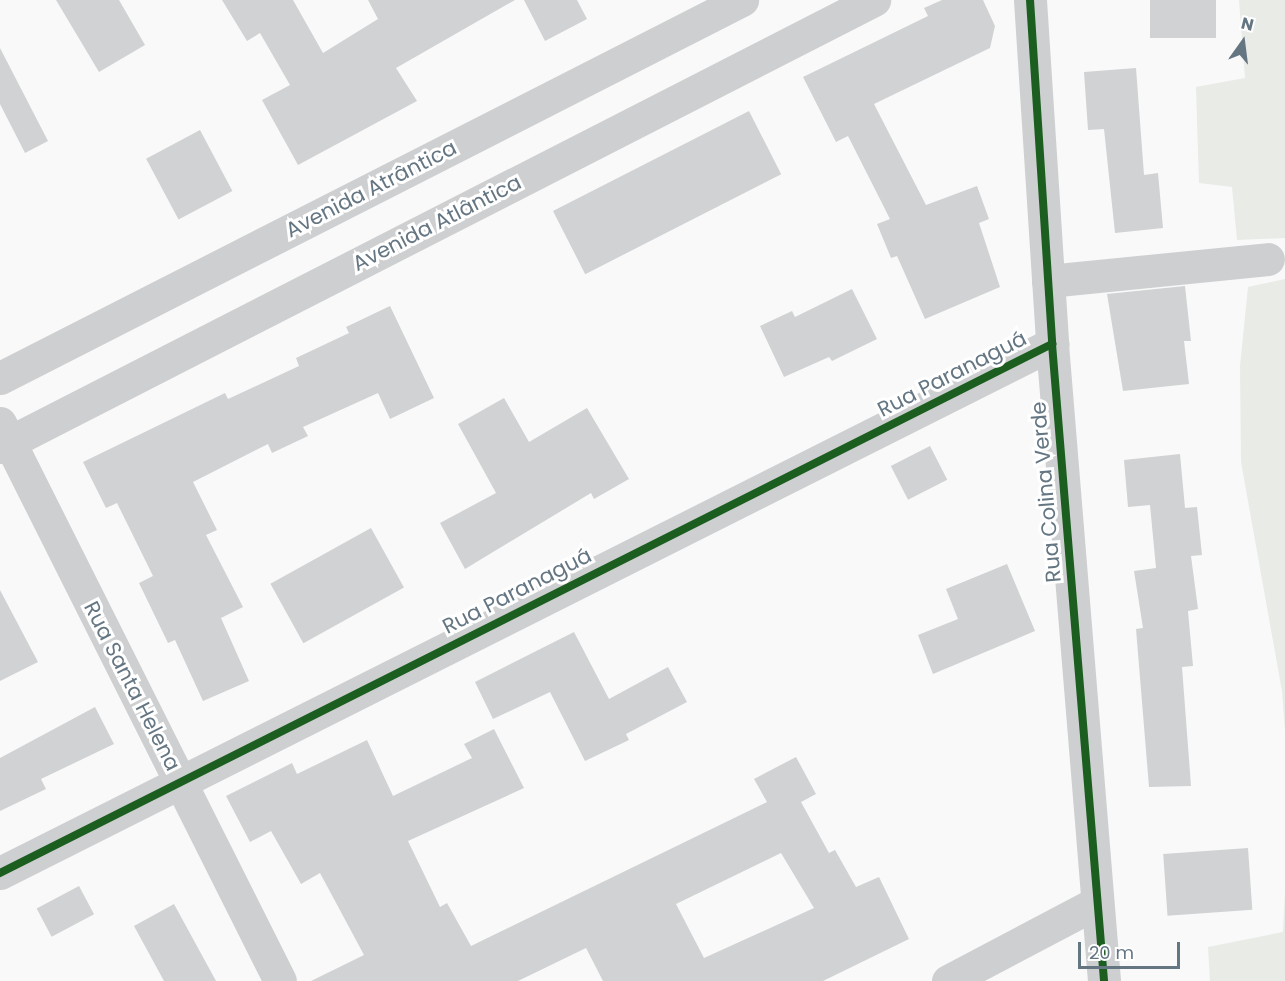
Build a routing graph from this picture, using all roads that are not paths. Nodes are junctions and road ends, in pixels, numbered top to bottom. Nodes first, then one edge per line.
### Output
1 (742, 0) edge
2 (874, 0) edge
3 (1030, 0) edge
4 (1268, 259) dead end
5 (1048, 281) junction
6 (1052, 344) junction
7 (0, 378) edge
8 (3, 437) edge
9 (179, 780) junction
10 (0, 873) edge
11 (1096, 903) junction
12 (280, 981) edge
13 (948, 981) edge
14 (1104, 981) edge

1 - 7 street, Avenida Atrântica
2 - 8 street, Avenida Atlântica
3 - 5 street, Rua Colina Verde
4 - 5 street
5 - 6 street, Rua Colina Verde
6 - 9 street, Rua Paranaguá
6 - 11 street, Rua Colina Verde
8 - 9 street, Rua Santa Helena
9 - 10 street, Rua Paranaguá
9 - 12 street, Rua Santa Helena
11 - 13 street
11 - 14 street, Rua Colina Verde

